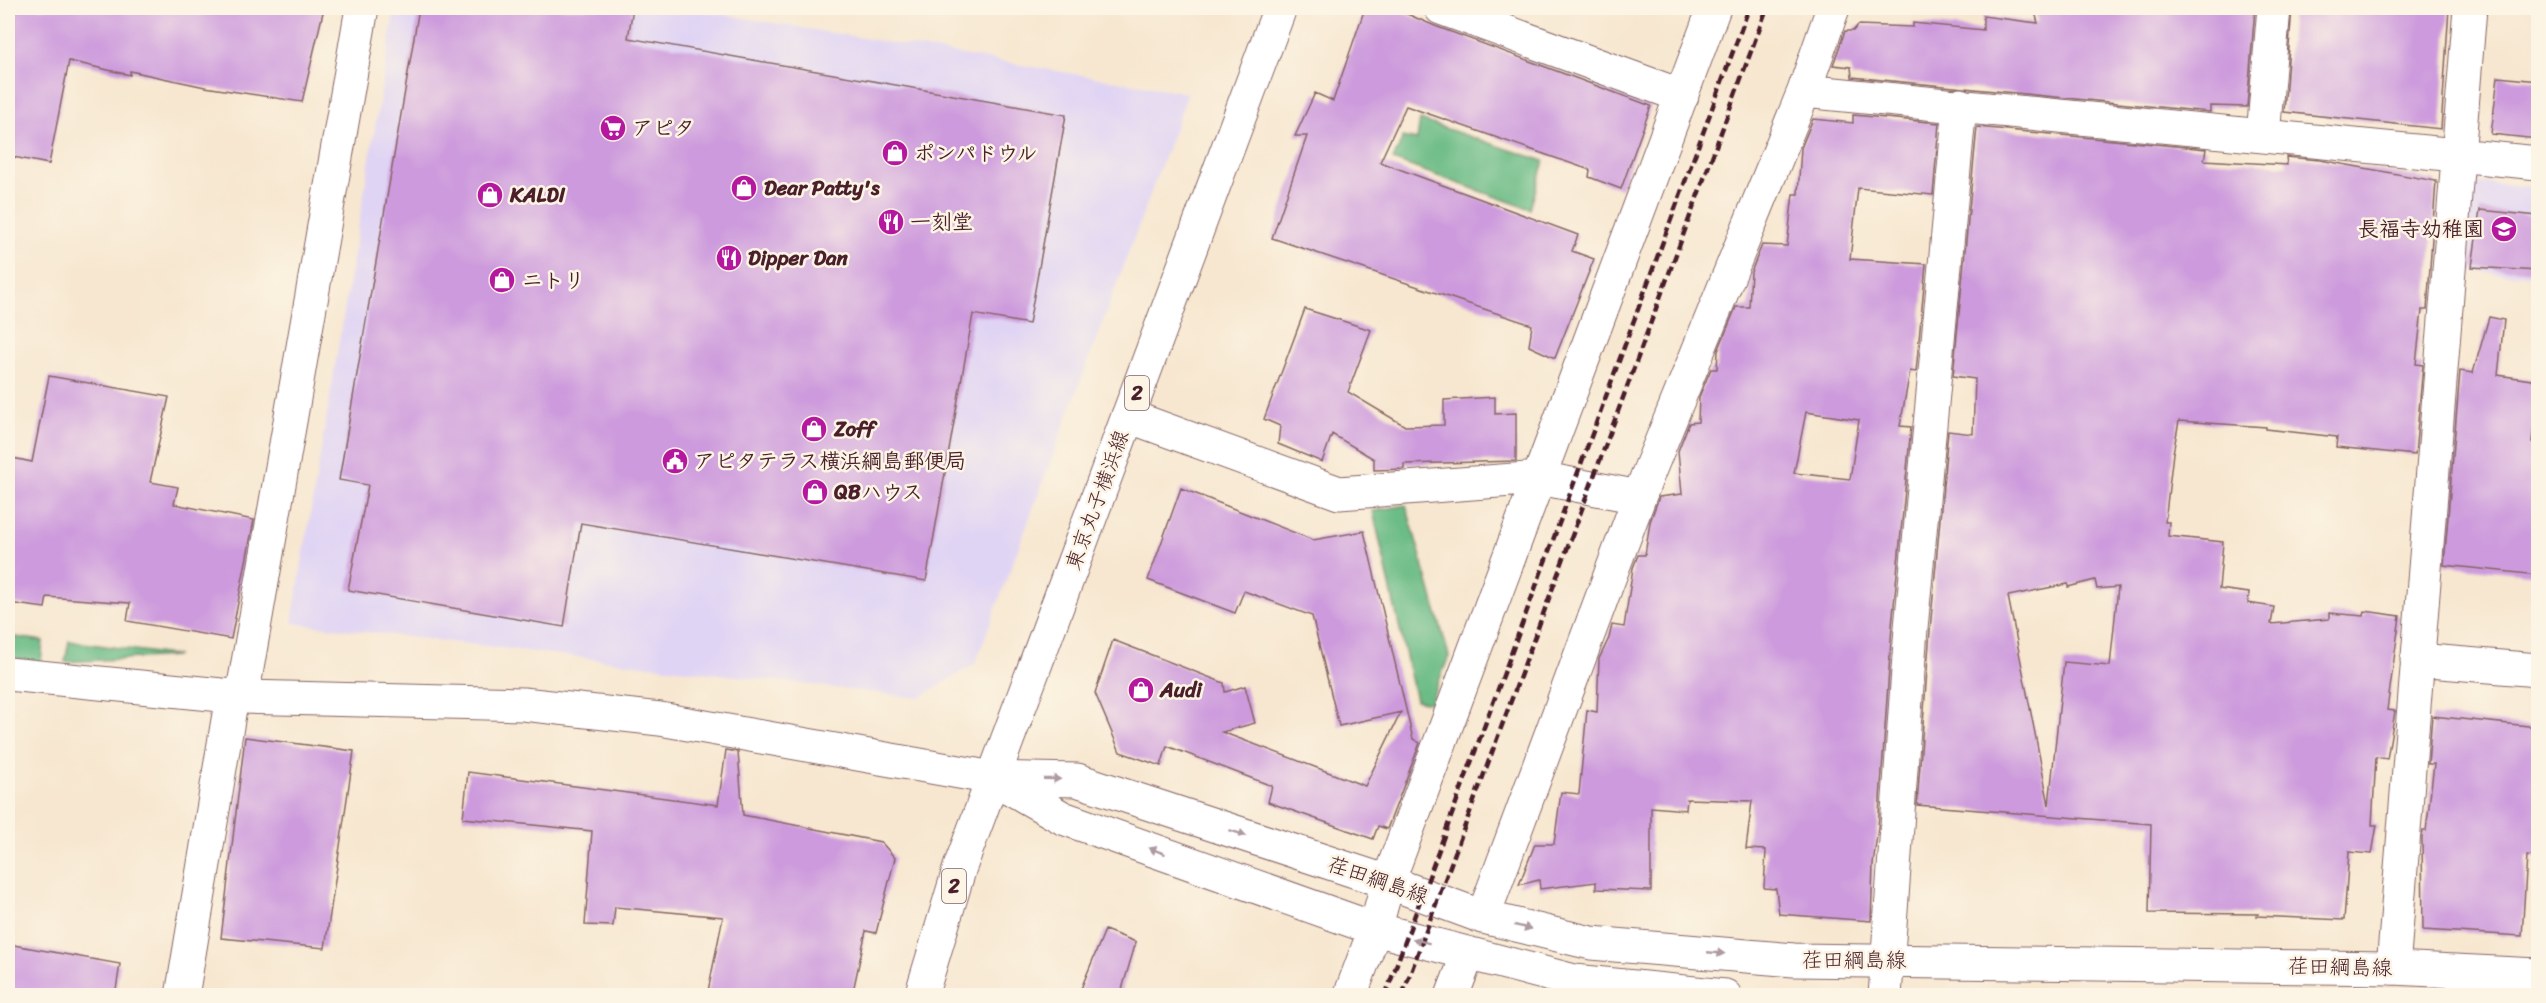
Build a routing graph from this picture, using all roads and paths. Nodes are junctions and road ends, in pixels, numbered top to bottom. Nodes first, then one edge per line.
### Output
1 (362, 8) edge
2 (1280, 8) edge
3 (1441, 8) edge
4 (1714, 8) edge
5 (1833, 8) edge
6 (2274, 8) edge
7 (2470, 8) edge
8 (1804, 91) junction
9 (1682, 96) junction
10 (1960, 105) junction
11 (2263, 136) junction
12 (2458, 156) junction
13 (2538, 163) edge
14 (1128, 416) junction
15 (1539, 478) junction
16 (1639, 497) junction
17 (2417, 660) junction
18 (2538, 670) edge
19 (8, 674) edge
20 (237, 696) junction
21 (993, 778) junction
22 (1388, 882) junction
23 (1483, 917) junction
24 (1375, 929) junction
25 (1468, 954) junction
26 (1886, 960) junction
27 (2393, 968) junction
28 (2538, 975) edge
29 (182, 996) edge
30 (921, 996) edge
31 (1350, 996) edge
32 (1452, 996) edge
33 (1725, 996) edge
34 (1885, 996) edge

1 - 20 street
2 - 14 street, 東京丸子横浜線 / 2
3 - 9 street
4 - 9 street
5 - 8 street
6 - 11 street
7 - 12 street
8 - 10 street
8 - 16 street
9 - 15 street
10 - 11 street
10 - 26 street
11 - 12 street
12 - 13 street
12 - 17 street
14 - 15 street
14 - 21 street, 東京丸子横浜線 / 2
15 - 16 street
15 - 22 street
16 - 23 street
17 - 18 street
17 - 27 street
19 - 20 street
20 - 21 street
20 - 29 street
21 -> 22 street, 荏田綱島線
24 -> 21 street
21 - 30 street, 東京丸子横浜線 / 2
22 - 23 street, 荏田綱島線
22 - 24 street
23 -> 26 street, 荏田綱島線
25 -> 24 street
24 - 31 street
25 - 32 street
25 - 33 street
26 - 27 street, 荏田綱島線
26 - 34 street
27 - 28 street, 荏田綱島線

